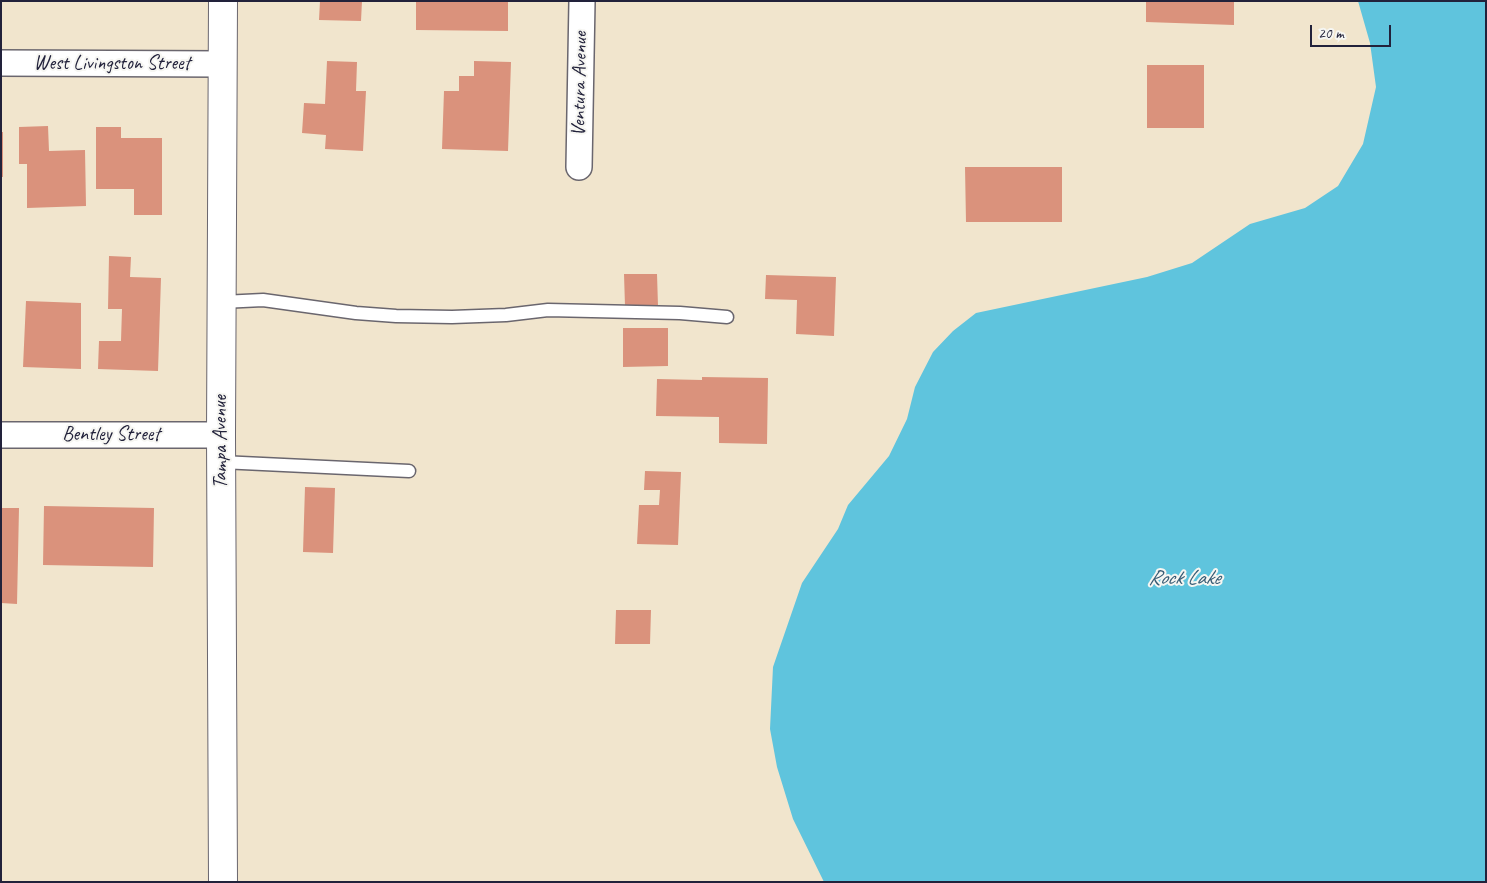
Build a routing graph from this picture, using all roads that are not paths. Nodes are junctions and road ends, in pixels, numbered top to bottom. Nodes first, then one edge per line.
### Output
1 (223, 1) edge
2 (582, 1) edge
3 (1, 63) edge
4 (223, 64) junction
5 (579, 167) dead end
6 (222, 302) junction
7 (727, 317) dead end
8 (1, 434) edge
9 (221, 435) junction
10 (221, 462) junction
11 (409, 471) dead end
12 (223, 882) edge

1 - 4 street, Tampa Avenue
2 - 5 street, Ventura Avenue
3 - 4 street, West Livingston Street
4 - 6 street, Tampa Avenue
6 - 7 lane
6 - 9 street, Tampa Avenue
8 - 9 street, Bentley Street
9 - 10 street, Tampa Avenue
10 - 11 lane
10 - 12 street, Tampa Avenue

